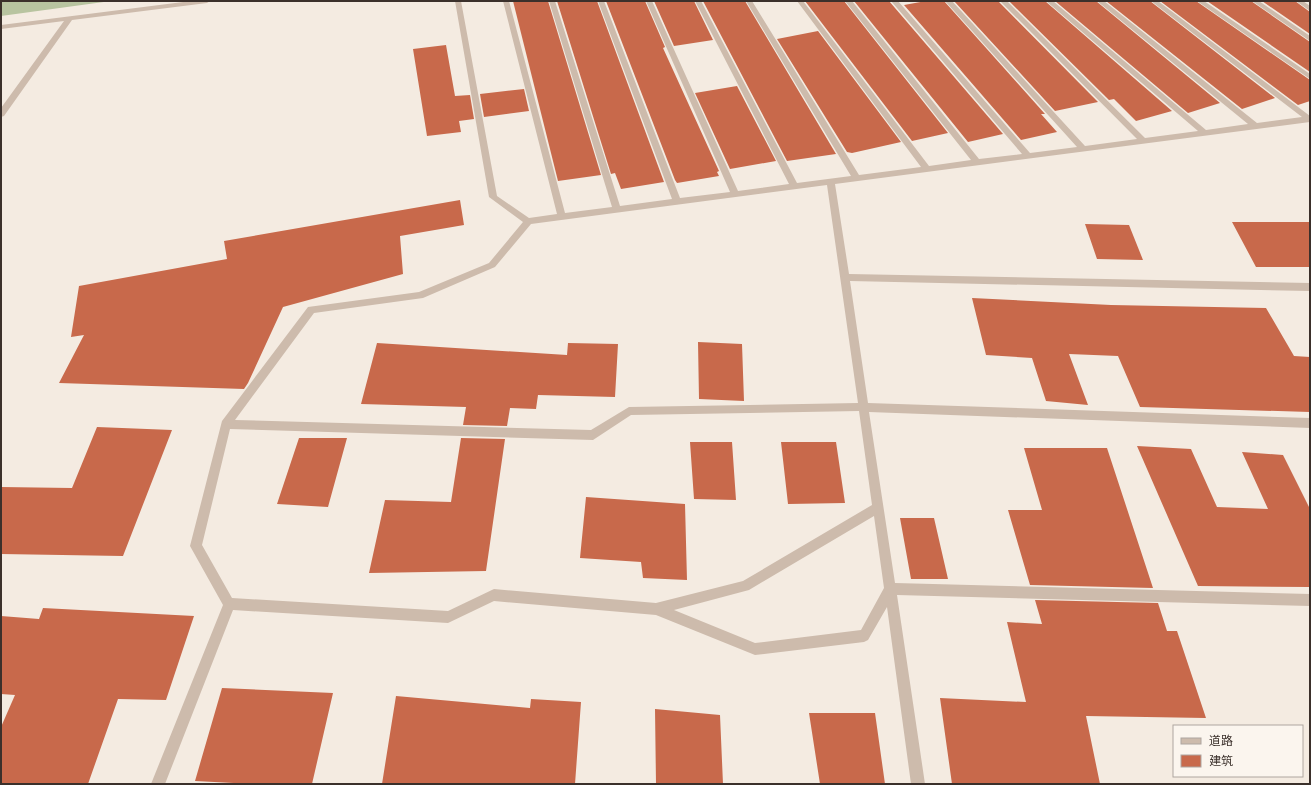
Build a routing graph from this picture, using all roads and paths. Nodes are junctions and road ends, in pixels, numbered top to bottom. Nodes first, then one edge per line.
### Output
1 (207, 1) edge
2 (458, 1) edge
3 (506, 1) edge
4 (552, 1) edge
5 (601, 1) edge
6 (649, 1) edge
7 (698, 1) edge
8 (749, 1) edge
9 (800, 1) edge
10 (848, 1) edge
11 (894, 1) edge
12 (948, 1) edge
13 (1003, 1) edge
14 (1050, 1) edge
15 (1100, 1) edge
16 (1154, 1) edge
17 (1200, 1) edge
18 (1255, 1) edge
19 (1298, 1) edge
20 (1310, 9) edge
21 (70, 18) junction
22 (1, 27) edge
23 (1310, 39) edge
24 (1310, 77) edge
25 (1, 114) edge
26 (1309, 119) edge
27 (1255, 126) junction
28 (1205, 133) junction
29 (1144, 141) junction
30 (1084, 149) junction
31 (1028, 156) junction
32 (977, 163) junction
33 (927, 169) junction
34 (857, 179) junction
35 (831, 182) junction
36 (795, 187) junction
37 (736, 195) junction
38 (677, 202) junction
39 (617, 210) junction
40 (562, 216) junction
41 (528, 221) junction
42 (845, 277) junction
43 (1310, 287) edge
44 (864, 407) junction
45 (226, 424) junction
46 (1310, 424) edge
47 (878, 507) junction
48 (890, 589) junction
49 (1310, 600) edge
50 (229, 604) junction
51 (656, 609) junction
52 (158, 784) edge
53 (918, 784) edge

1 - 21 street
2 - 41 street
3 - 40 street
4 - 39 street
5 - 38 street
6 - 37 street
7 - 36 street
8 - 34 street
9 - 33 street
10 - 32 street
11 - 31 street
12 - 30 street
13 - 29 street
14 - 28 street
15 - 27 street
16 - 26 street
17 - 24 street
18 - 23 street
19 - 20 street
21 - 22 street
21 - 25 street
26 - 27 street
27 - 28 street
28 - 29 street
29 - 30 street
30 - 31 street
31 - 32 street
32 - 33 street
33 - 34 street
34 - 35 street
35 - 36 street
35 - 42 street
36 - 37 street
37 - 38 street
38 - 39 street
39 - 40 street
40 - 41 street
41 - 45 street
42 - 43 street
42 - 44 street
44 - 45 street
44 - 46 street
44 - 47 street
45 - 50 street
47 - 48 street
47 - 51 street
48 - 49 street
48 - 51 street
48 - 53 street
50 - 51 street
50 - 52 street

